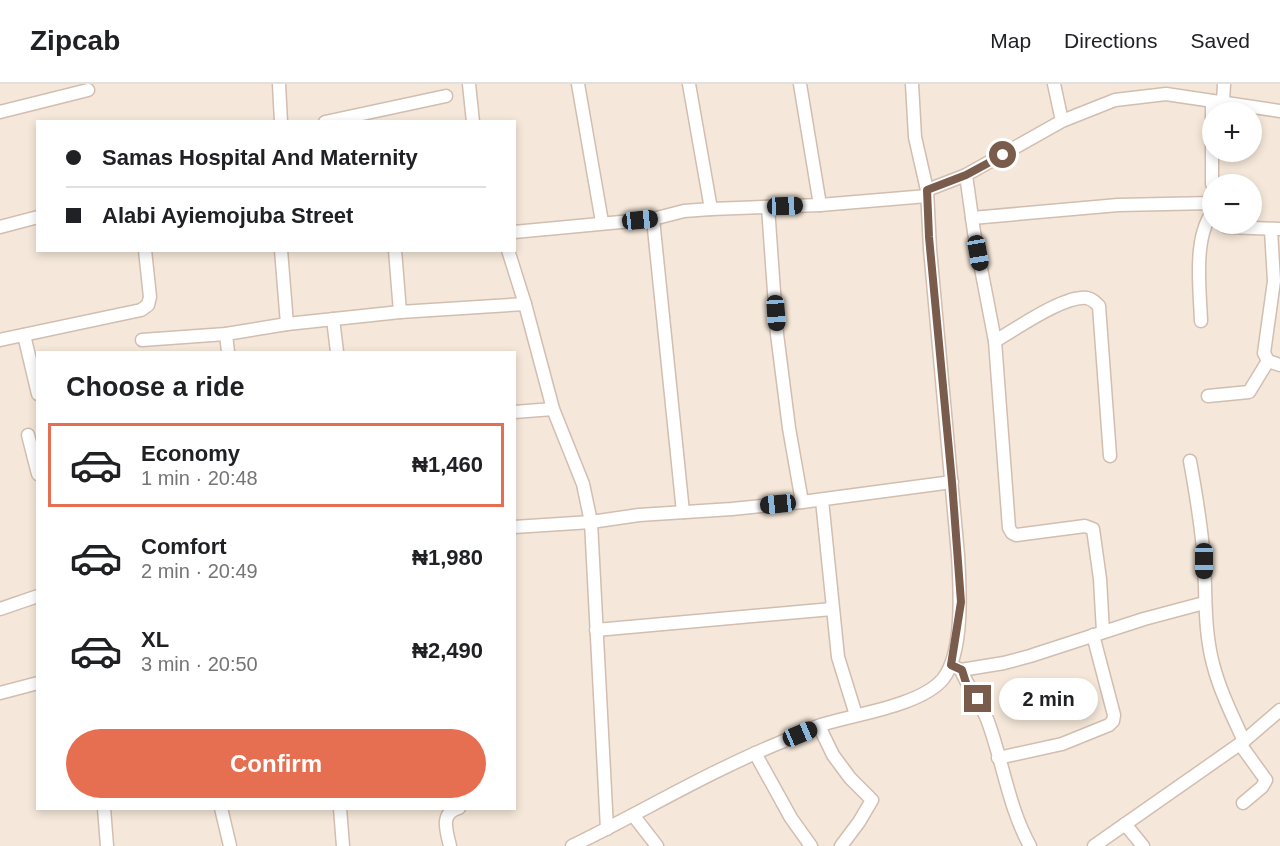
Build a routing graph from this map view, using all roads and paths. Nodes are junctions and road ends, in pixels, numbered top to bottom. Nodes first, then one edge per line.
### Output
1 (279, 84) edge
2 (469, 84) edge
3 (578, 84) edge
4 (689, 84) edge
5 (800, 84) edge
6 (912, 84) edge
7 (1054, 84) edge
8 (1224, 84) edge
9 (1165, 89) edge
10 (88, 90) dead end
11 (446, 96) dead end
12 (1217, 102) joint
13 (1262, 108) edge
14 (1280, 111) edge
15 (0, 112) edge
16 (280, 120) edge
17 (334, 120) edge
18 (473, 120) edge
19 (1062, 121) junction
20 (966, 175) junction
21 (927, 193) junction
22 (1202, 203) edge
23 (820, 205) junction
24 (768, 207) junction
25 (711, 209) junction
26 (36, 217) edge
27 (972, 218) junction
28 (653, 219) junction
29 (602, 222) junction
30 (0, 226) edge
31 (1276, 229) edge
32 (516, 232) edge
33 (1204, 234) edge
34 (146, 252) edge
35 (281, 252) edge
36 (395, 252) edge
37 (509, 252) edge
38 (525, 304) junction
39 (400, 312) junction
40 (333, 320) junction
41 (1202, 321) dead end
42 (287, 324) junction
43 (226, 334) junction
44 (24, 335) junction
45 (0, 340) edge
46 (142, 340) dead end
47 (995, 341) junction
48 (228, 351) edge
49 (337, 351) edge
50 (1274, 363) edge
51 (36, 386) edge
52 (1208, 396) dead end
53 (553, 409) junction
54 (516, 412) edge
55 (28, 435) dead end
56 (1110, 456) dead end
57 (1190, 461) dead end
58 (36, 466) edge
59 (952, 482) junction
60 (822, 500) junction
61 (802, 502) junction
62 (683, 512) junction
63 (591, 522) junction
64 (516, 527) edge
65 (36, 597) edge
66 (1204, 603) junction
67 (0, 609) edge
68 (832, 609) junction
69 (596, 630) junction
70 (1098, 634) junction
71 (956, 668) junction
72 (36, 684) edge
73 (0, 693) edge
74 (1280, 710) edge
75 (856, 715) junction
76 (819, 726) junction
77 (1242, 742) junction
78 (755, 753) junction
79 (998, 758) junction
80 (1243, 803) dead end
81 (104, 810) edge
82 (221, 810) edge
83 (340, 810) edge
84 (453, 810) edge
85 (633, 815) junction
86 (1125, 824) junction
87 (607, 829) junction
88 (107, 846) edge
89 (230, 846) edge
90 (343, 846) edge
91 (450, 846) edge
92 (572, 846) edge
93 (657, 846) edge
94 (811, 846) edge
95 (841, 846) edge
96 (1030, 846) edge
97 (1094, 846) edge
98 (1143, 846) edge

1 - 16 street
2 - 18 street
3 - 29 street
4 - 25 street
5 - 23 street
6 - 21 street
7 - 19 street
8 - 12 street
9 - 12 street
9 - 19 street
10 - 15 street
11 - 17 street
13 - 14 street
19 - 20 street
20 - 21 street
20 - 27 street
21 - 23 street
21 - 59 street
22 - 27 street
23 - 24 street
24 - 25 street
24 - 61 street
25 - 28 street
26 - 30 street
27 - 47 street
28 - 29 street
28 - 62 street
29 - 32 street
31 - 50 street
33 - 41 street
34 - 44 street
35 - 42 street
36 - 39 street
37 - 38 street
38 - 39 street
38 - 53 street
39 - 40 street
40 - 42 street
40 - 49 street
42 - 43 street
43 - 46 street
43 - 48 street
44 - 45 street
44 - 51 street
47 - 56 street
47 - 70 street
50 - 52 street
53 - 54 street
53 - 63 street
55 - 58 street
57 - 66 street
59 - 60 street
59 - 71 street
60 - 61 street
60 - 68 street
61 - 62 street
62 - 63 street
63 - 64 street
63 - 69 street
65 - 67 street
66 - 70 street
66 - 77 street
68 - 69 street
68 - 75 street
69 - 87 street
70 - 71 street
70 - 79 street
71 - 75 street
71 - 79 street
72 - 73 street
74 - 77 street
75 - 76 street
76 - 78 street
76 - 95 street
77 - 80 street
77 - 86 street
78 - 85 street
78 - 94 street
79 - 96 street
81 - 88 street
82 - 89 street
83 - 90 street
84 - 91 street
85 - 87 street
85 - 93 street
86 - 97 street
86 - 98 street
87 - 92 street

